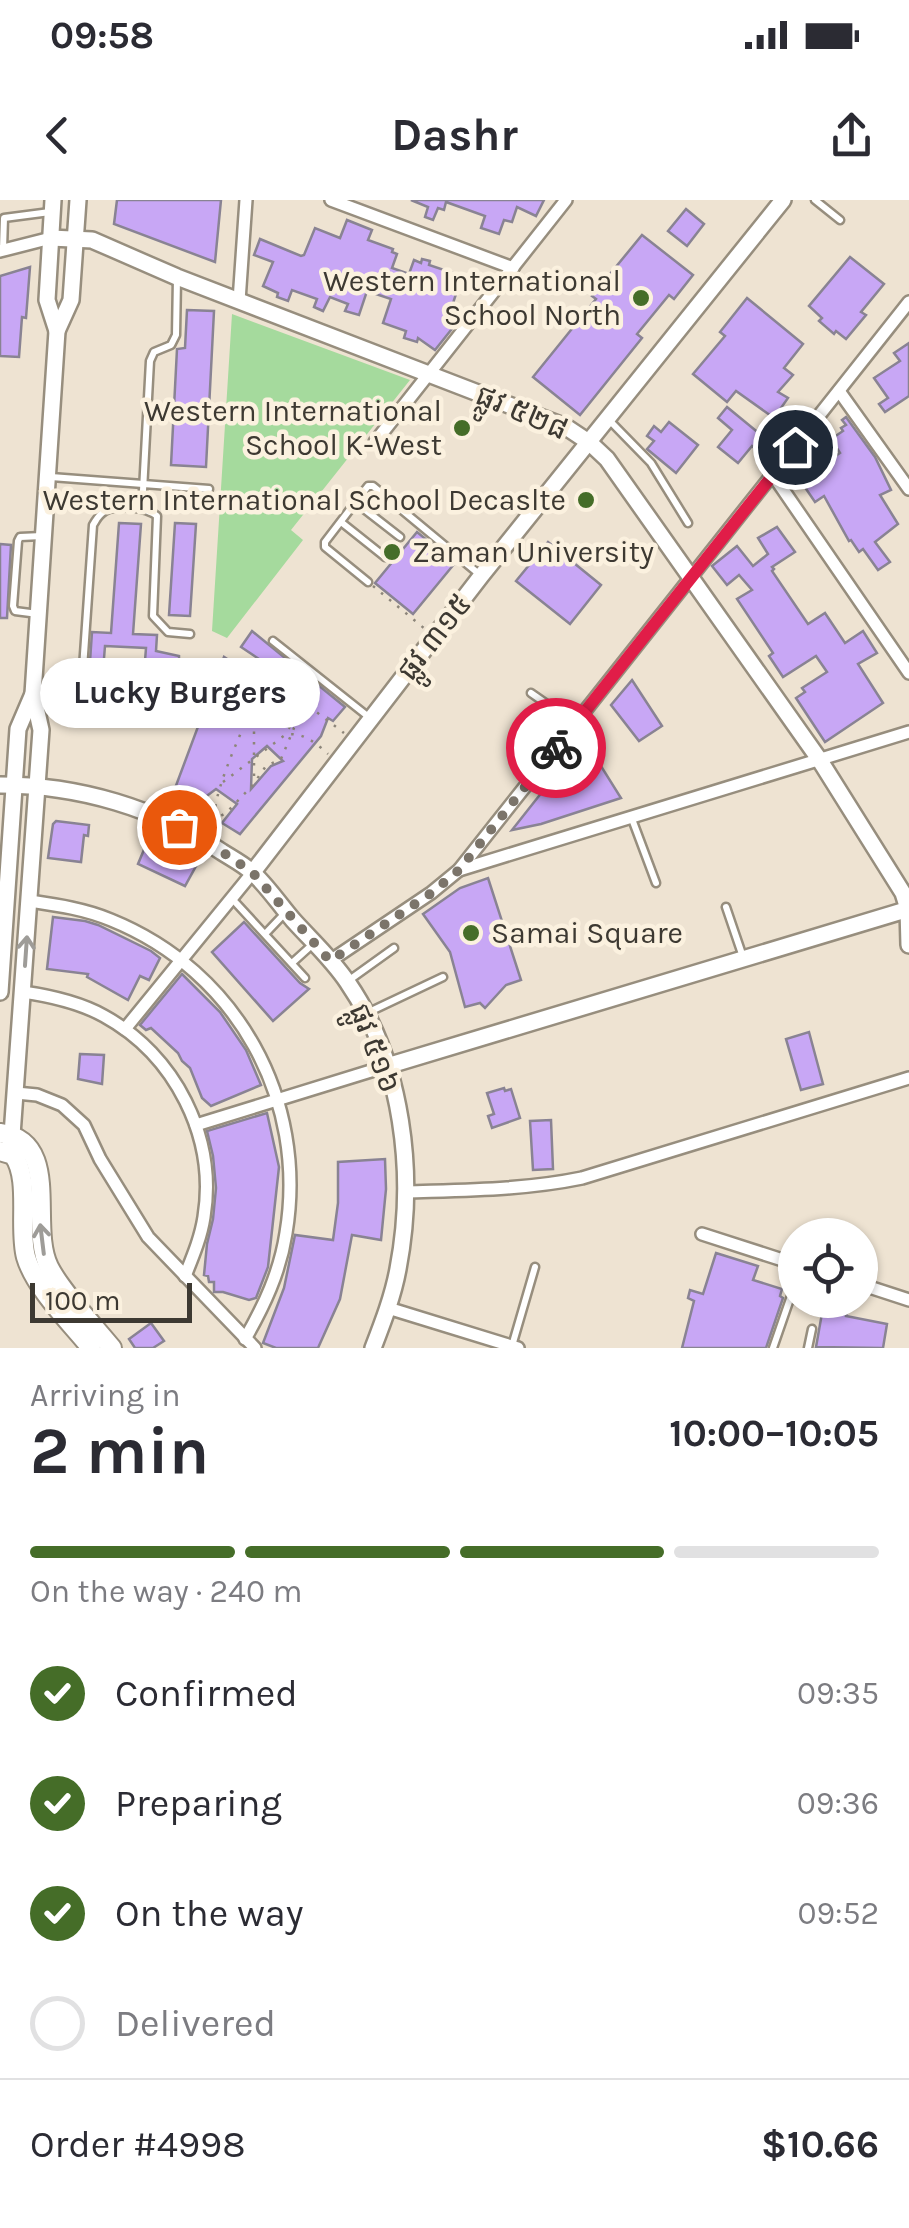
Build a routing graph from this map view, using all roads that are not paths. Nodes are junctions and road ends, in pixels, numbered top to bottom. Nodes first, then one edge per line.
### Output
1 (78, 200) edge
2 (246, 200) edge
3 (331, 200) edge
4 (566, 200) edge
5 (783, 200) edge
6 (815, 200) edge
7 (53, 206) edge
8 (840, 220) dead end
9 (50, 238) junction
10 (75, 239) junction
11 (1, 251) edge
12 (513, 268) junction
13 (177, 277) junction
14 (239, 301) junction
15 (909, 302) edge
16 (57, 332) junction
17 (429, 374) junction
18 (839, 391) junction
19 (608, 420) junction
20 (375, 442) dead end
21 (590, 443) junction
22 (773, 475) junction
23 (48, 477) junction
24 (142, 483) junction
25 (209, 489) dead end
26 (909, 489) edge
27 (355, 502) junction
28 (142, 509) junction
29 (340, 522) junction
30 (688, 523) dead end
31 (44, 536) junction
32 (400, 537) dead end
33 (384, 557) dead end
34 (481, 576) junction
35 (689, 578) junction
36 (368, 582) road end
37 (38, 614) junction
38 (190, 634) dead end
39 (273, 641) dead end
40 (909, 673) edge
41 (183, 675) dead end
42 (531, 693) dead end
43 (33, 694) junction
44 (81, 697) junction
45 (371, 719) junction
46 (575, 723) junction
47 (909, 732) edge
48 (819, 759) junction
49 (7, 785) edge
50 (38, 786) junction
51 (631, 817) junction
52 (459, 870) junction
53 (252, 872) junction
54 (656, 883) dead end
55 (30, 901) junction
56 (236, 903) dead end
57 (726, 906) dead end
58 (908, 909) edge
59 (286, 912) junction
60 (266, 933) junction
61 (314, 943) junction
62 (909, 945) edge
63 (2, 948) edge
64 (394, 948) dead end
65 (181, 960) junction
66 (744, 960) junction
67 (330, 961) junction
68 (292, 964) junction
69 (443, 977) dead end
70 (304, 978) dead end
71 (347, 982) junction
72 (0, 992) edge
73 (23, 992) junction
74 (366, 1013) junction
75 (126, 1029) junction
76 (387, 1066) junction
77 (909, 1078) edge
78 (16, 1093) junction
79 (278, 1100) junction
80 (196, 1125) junction
81 (5, 1143) edge
82 (406, 1192) junction
83 (702, 1234) dead end
84 (778, 1259) edge
85 (536, 1267) dead end
86 (186, 1276) junction
87 (878, 1290) edge
88 (909, 1300) edge
89 (388, 1308) junction
90 (783, 1318) edge
91 (812, 1328) dead end
92 (250, 1344) edge
93 (515, 1347) edge
94 (91, 1348) edge
95 (112, 1348) edge
96 (373, 1348) edge
97 (773, 1348) edge
98 (808, 1348) edge

1 - 10 street
2 - 14 street
3 - 12 street
4 - 12 street
5 - 19 street, ផ្លូវ ៣១៥
6 - 8 lane
7 - 9 street
7 - 11 lane
9 - 10 street, ផ្លូវ ៥២៨
9 - 11 street, ផ្លូវ ៥២៨
9 - 16 street
10 - 13 street, ផ្លូវ ៥២៨
10 - 16 street
12 - 17 street
13 - 14 street, ផ្លូវ ៥២៨
13 - 24 lane
14 - 17 street, ផ្លូវ ៥២៨
15 - 18 street
16 - 23 street
17 - 20 street
17 - 21 street, ផ្លូវ ៥២៨
18 - 22 street
18 - 26 street
19 - 21 street, ផ្លូវ ៣១៥
19 - 30 lane
21 - 34 street, ផ្លូវ ៣១៥
21 - 35 street, ផ្លូវ ៥២៨
22 - 35 street
22 - 40 street
23 - 24 lane
23 - 31 street
24 - 25 lane
24 - 28 lane
27 - 29 lane
27 - 32 lane
27 - 34 lane
28 - 38 lane
28 - 44 lane
29 - 33 lane
29 - 36 lane
31 - 37 street
31 - 37 lane
34 - 45 street, ផ្លូវ ៣១៥
35 - 46 street
35 - 48 street, ផ្លូវ ៥២៨
37 - 43 street
39 - 45 lane
41 - 44 lane
42 - 46 lane
43 - 44 lane
43 - 49 street
43 - 50 street
45 - 53 street, ផ្លូវ ៣១៥
46 - 52 street
47 - 48 street
48 - 51 street
48 - 58 street, ផ្លូវ ៥២៨
49 - 50 street, ផ្លូវ ៥១៦
49 - 63 street
50 - 53 street, ផ្លូវ ៥១៦
50 - 55 street
51 - 52 street
51 - 54 lane
52 - 67 street
53 - 59 street, ផ្លូវ ៥១៦
53 - 65 street, ផ្លូវ ៣១៥
55 - 65 street
73 -> 55 street
56 - 60 lane
57 - 66 lane
58 - 62 street, ផ្លូវ ៥២៨
58 - 66 street
59 - 60 lane
59 - 61 street, ផ្លូវ ៥១៦
60 - 68 lane
61 - 67 street, ផ្លូវ ៥១៦
61 - 68 lane
63 - 72 street
64 - 71 lane
65 - 75 street, ផ្លូវ ៣១៥
65 - 79 street
66 - 76 street
67 - 71 street, ផ្លូវ ៥១៦
68 - 70 lane
69 - 74 lane
71 - 74 street, ផ្លូវ ៥១៦
73 - 75 street
73 - 78 street
74 - 76 street, ផ្លូវ ៥១៦
75 - 80 street
76 - 79 street
76 - 82 street, ផ្លូវ ៥១៦
77 - 82 street
78 - 81 street
78 - 86 street
79 - 80 street
79 - 92 street
80 - 86 street
81 - 94 main road
95 -> 81 main road
82 - 89 street, ផ្លូវ ៥១៦
83 - 84 street
85 - 93 lane
86 - 92 street
87 - 88 street
89 - 93 street
89 - 96 street, ផ្លូវ ៥១៦
90 - 97 lane
91 - 98 lane

